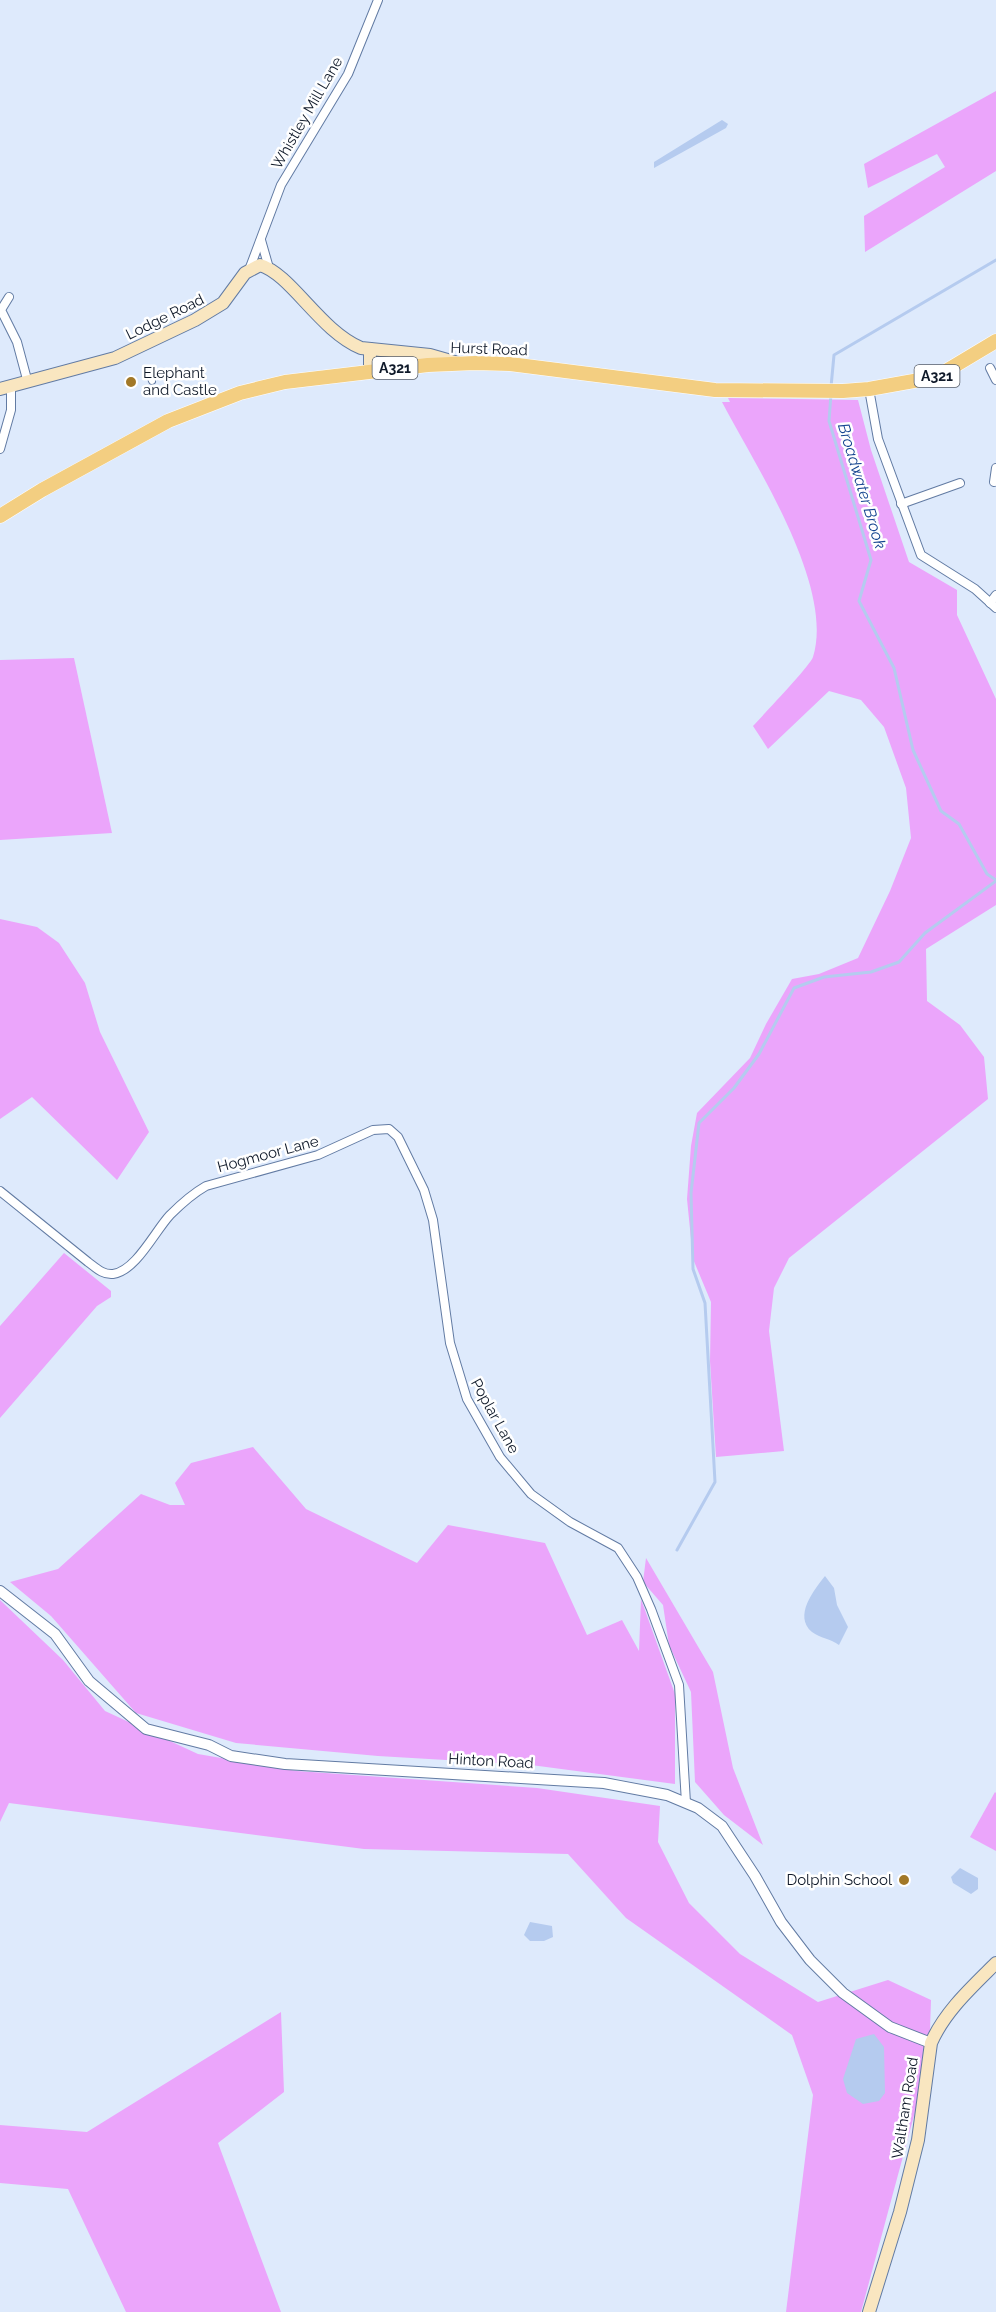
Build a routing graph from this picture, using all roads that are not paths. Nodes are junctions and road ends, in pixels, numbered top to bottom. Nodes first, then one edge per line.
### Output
1 (378, 0) edge
2 (261, 239) junction
3 (269, 268) junction
4 (249, 270) junction
5 (9, 297) dead end
6 (1, 310) edge
7 (996, 341) edge
8 (370, 349) junction
9 (458, 363) junction
10 (990, 368) dead end
11 (370, 372) junction
12 (996, 380) edge
13 (28, 383) junction
14 (5, 388) edge
15 (869, 389) junction
16 (0, 449) edge
17 (996, 468) edge
18 (994, 482) dead end
19 (960, 483) dead end
20 (901, 504) junction
21 (0, 516) edge
22 (994, 602) edge
23 (388, 1129) joint
24 (0, 1191) edge
25 (0, 1591) edge
26 (686, 1803) junction
27 (996, 1963) edge
28 (931, 2043) junction
29 (869, 2312) edge

1 - 2 street, Whistley Mill Lane
2 - 3 street
2 - 4 street, Whistley Mill Lane
3 - 4 main road
3 - 8 main road
4 - 13 main road, Lodge Road
5 - 6 street
6 - 13 street
7 - 15 main road, Hurst Road / A321
8 - 9 main road
8 - 11 main road
9 - 11 main road, Hurst Road / A321
9 - 15 main road, Hurst Road / A321
10 - 12 street
11 - 21 main road, Hurst Road / A321
13 - 14 main road, Lodge Road
14 - 16 street
15 - 20 street
17 - 18 street
19 - 20 street
20 - 22 street
23 - 24 street, Hogmoor Lane
23 - 26 street, Poplar Lane
25 - 26 street, Hinton Road
26 - 28 street, Hinton Road
27 - 28 main road, Waltham Road
28 - 29 main road, Waltham Road

